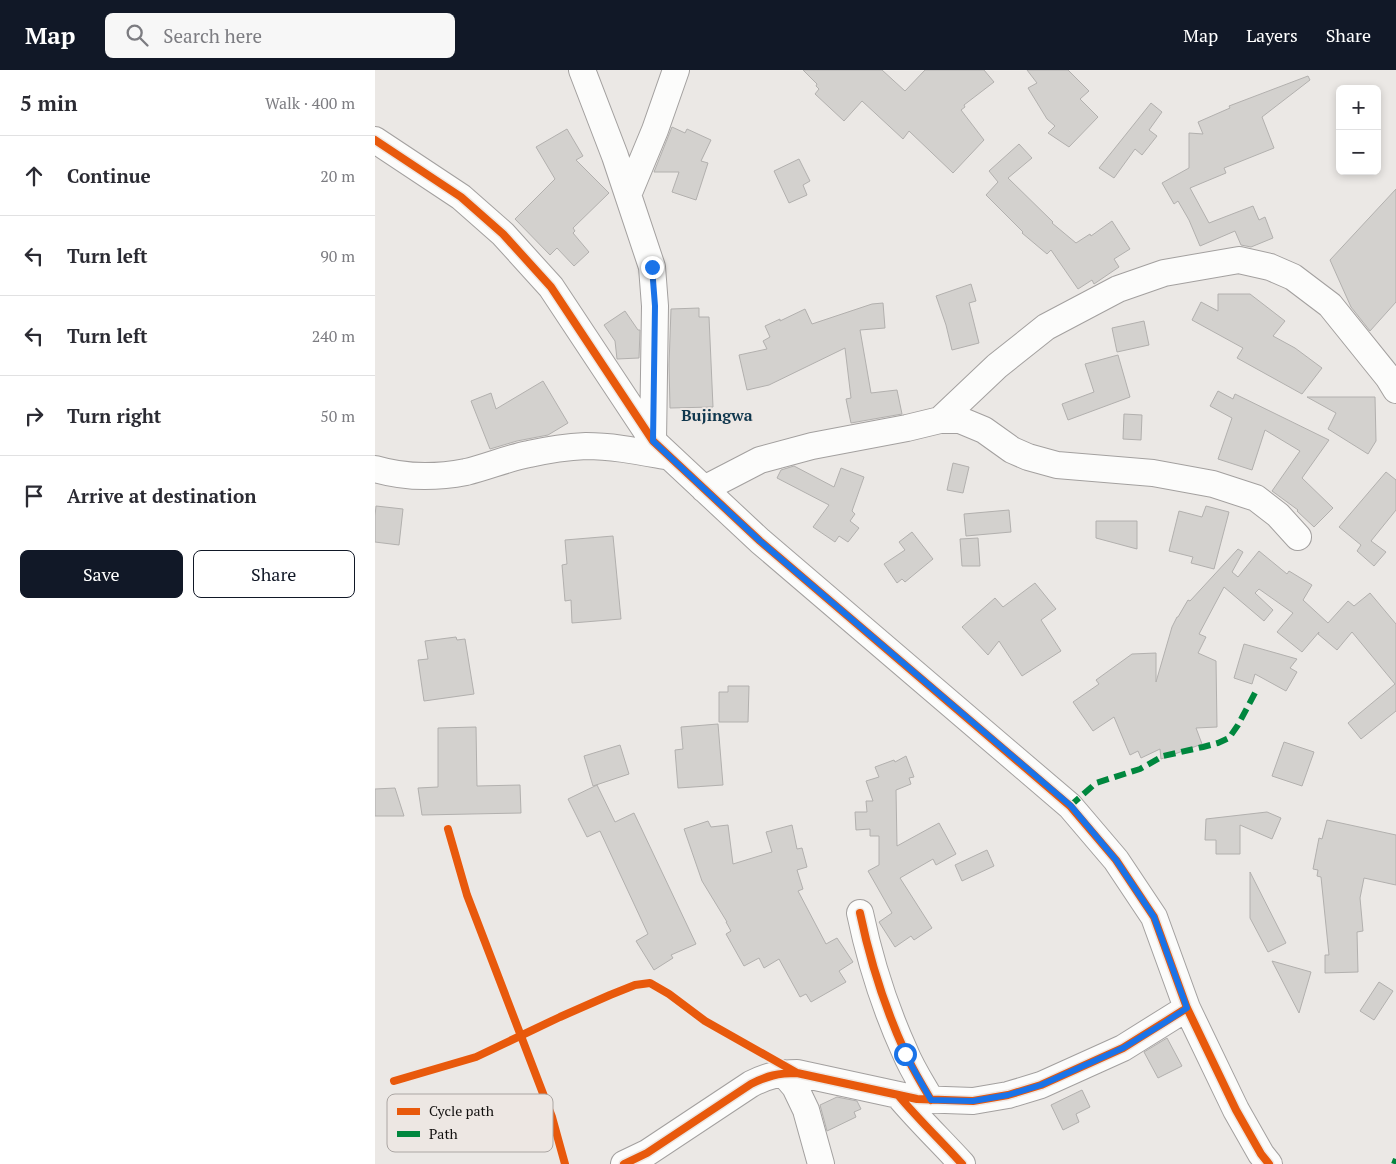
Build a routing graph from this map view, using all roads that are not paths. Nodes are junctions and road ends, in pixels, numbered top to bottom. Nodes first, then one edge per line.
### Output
1 (582, 70) edge
2 (676, 70) edge
3 (375, 140) edge
4 (628, 195) junction
5 (1396, 390) edge
6 (940, 420) junction
7 (661, 449) junction
8 (375, 469) edge
9 (704, 489) junction
10 (1298, 537) dead end
11 (860, 913) dead end
12 (1187, 1008) junction
13 (783, 1073) junction
14 (898, 1095) junction
15 (931, 1100) junction
16 (623, 1164) edge
17 (821, 1164) edge
18 (962, 1164) edge
19 (1269, 1164) edge

1 - 4 street
2 - 4 street
3 - 7 street
4 - 7 street
5 - 6 street
6 - 9 street
6 - 10 street
7 - 8 street
7 - 9 street
9 - 12 street
11 - 15 street
12 - 15 street
12 - 19 street
13 - 14 street
13 - 16 street
13 - 17 street
14 - 15 street
14 - 18 street

